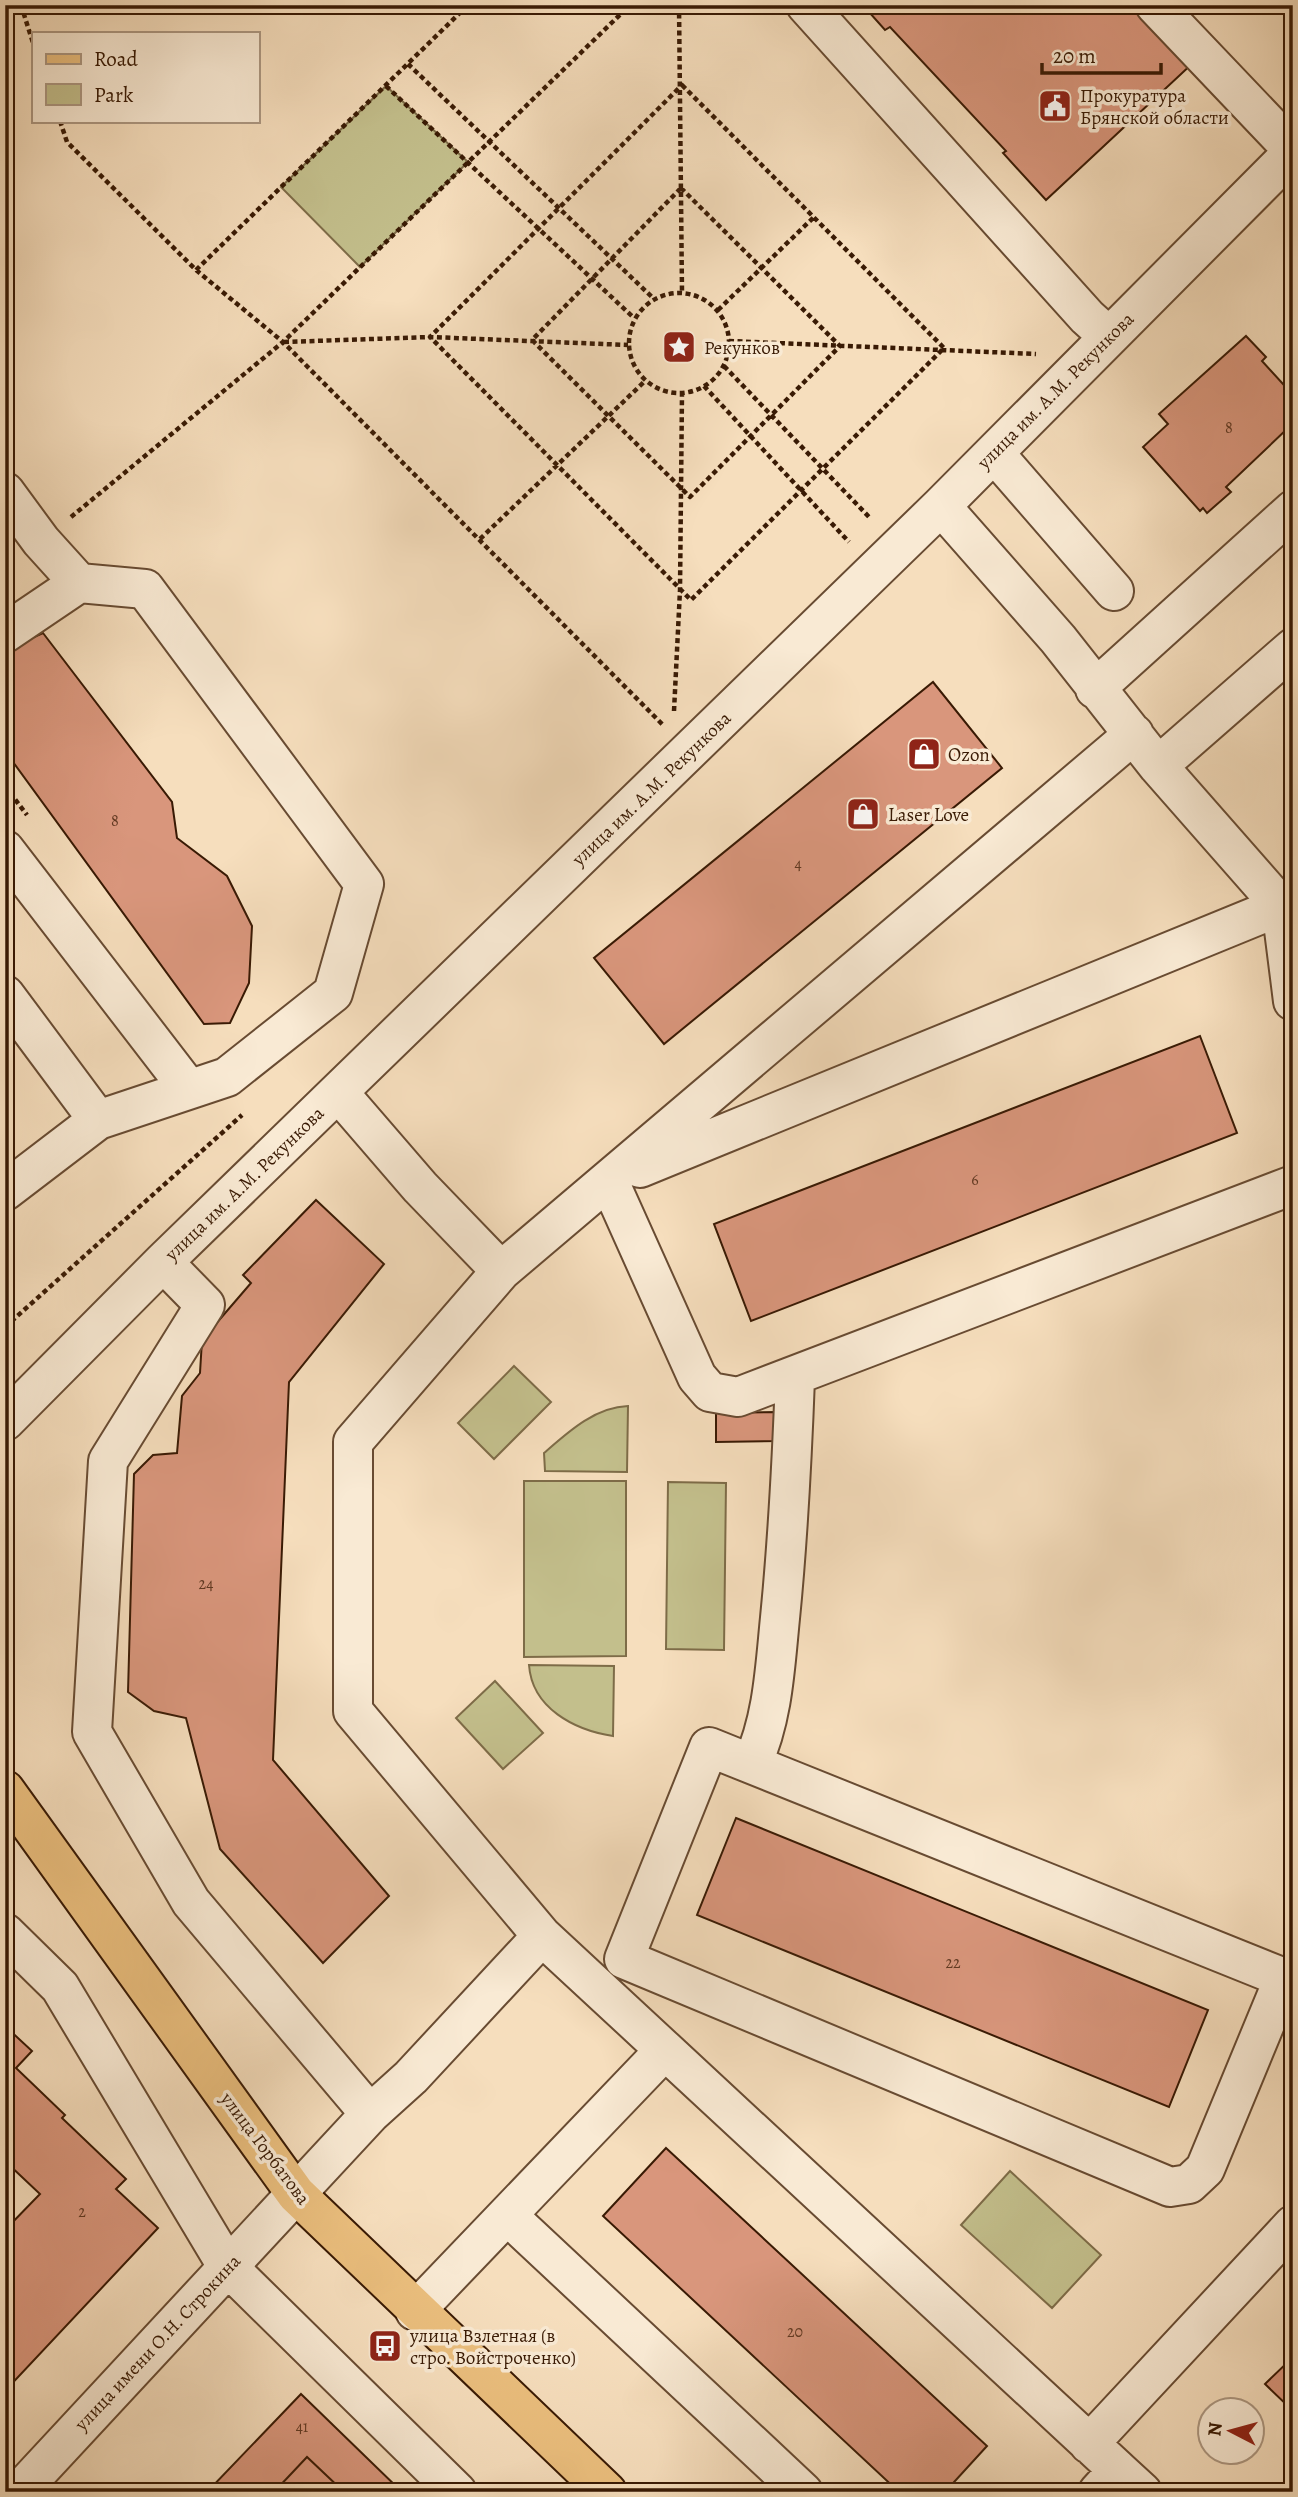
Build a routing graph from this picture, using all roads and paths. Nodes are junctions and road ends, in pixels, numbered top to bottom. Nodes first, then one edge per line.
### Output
1 (20, 5) edge
2 (468, 5) edge
3 (630, 5) edge
4 (680, 5) edge
5 (806, 5) edge
6 (1155, 5) edge
7 (32, 40) edge
8 (408, 64) junction
9 (682, 85) junction
10 (386, 86) junction
11 (60, 122) edge
12 (490, 141) junction
13 (1293, 151) edge
14 (468, 162) junction
15 (681, 188) junction
16 (559, 208) junction
17 (814, 217) junction
18 (538, 229) junction
19 (612, 259) junction
20 (761, 268) junction
21 (196, 270) junction
22 (592, 279) junction
23 (682, 292) junction
24 (653, 298) junction
25 (718, 310) junction
26 (634, 318) junction
27 (1108, 336) junction
28 (429, 337) junction
29 (532, 340) junction
30 (729, 341) junction
31 (284, 342) junction
32 (628, 345) junction
33 (840, 346) junction
34 (944, 348) junction
35 (1048, 355) dead end
36 (724, 366) junction
37 (645, 381) junction
38 (704, 386) junction
39 (682, 393) junction
40 (608, 416) junction
41 (771, 416) junction
42 (751, 436) junction
43 (994, 453) junction
44 (556, 465) junction
45 (822, 469) junction
46 (680, 487) junction
47 (801, 491) junction
48 (5, 492) edge
49 (941, 506) junction
50 (1293, 510) edge
51 (876, 524) dead end
52 (480, 539) junction
53 (41, 541) junction
54 (852, 546) dead end
55 (79, 583) junction
56 (680, 590) junction
57 (1114, 591) dead end
58 (5, 633) edge
59 (1293, 648) edge
60 (1095, 689) junction
61 (674, 723) dead end
62 (663, 726) dead end
63 (1134, 734) junction
64 (1158, 766) junction
65 (5, 850) edge
66 (1281, 906) junction
67 (5, 995) edge
68 (1293, 1001) edge
69 (188, 1088) junction
70 (338, 1092) junction
71 (98, 1120) junction
72 (609, 1181) junction
73 (1293, 1185) edge
74 (5, 1191) edge
75 (163, 1262) junction
76 (502, 1271) junction
77 (795, 1378) junction
78 (5, 1420) edge
79 (752, 1764) junction
80 (5, 1790) edge
81 (5, 1933) edge
82 (542, 1936) junction
83 (624, 1959) junction
84 (1290, 1977) edge
85 (592, 1985) junction
86 (665, 2050) junction
87 (370, 2114) junction
88 (296, 2194) junction
89 (507, 2215) junction
90 (1293, 2225) edge
91 (228, 2266) junction
92 (415, 2311) junction
93 (1089, 2444) junction
94 (1120, 2484) edge
95 (19, 2492) edge
96 (457, 2492) edge
97 (607, 2492) edge
98 (803, 2492) edge

1 - 7 path
2 - 8 path
3 - 12 path
4 - 9 path
5 - 27 street
6 - 13 street
8 - 10 path
8 - 12 path
9 - 15 path
9 - 16 path
9 - 17 path
10 - 14 path
10 - 21 path
11 - 21 path
12 - 14 path
12 - 16 path
13 - 27 street, улица им. А.М. Рекункова
14 - 18 path
14 - 31 path
15 - 19 path
15 - 20 path
15 - 23 path
16 - 18 path
16 - 19 path
17 - 20 path
17 - 34 path
18 - 22 path
18 - 28 path
19 - 22 path
19 - 24 path
20 - 25 path
20 - 33 path
21 - 31 path
22 - 26 path
22 - 29 path
23 - 24 path
23 - 25 path
24 - 26 path
25 - 30 path
26 - 32 path
27 - 43 street, улица им. А.М. Рекункова
28 - 29 path
28 - 31 path
28 - 44 path
29 - 32 path
29 - 40 path
30 - 33 path
30 - 36 path
31 - 52 path
31 - 53 path
32 - 37 path
33 - 34 path
33 - 41 path
34 - 35 path
34 - 45 path
36 - 38 path
36 - 41 path
37 - 39 path
37 - 40 path
38 - 39 path
38 - 42 path
39 - 46 path
40 - 44 path
40 - 46 path
41 - 42 path
41 - 45 path
42 - 46 path
42 - 47 path
43 - 49 street, улица им. А.М. Рекункова
43 - 57 street
44 - 52 path
44 - 56 path
45 - 47 path
45 - 51 path
46 - 56 path
47 - 54 path
47 - 56 path
48 - 53 street
49 - 60 street
49 - 70 street, улица им. А.М. Рекункова
50 - 60 street
52 - 62 path
53 - 55 street
55 - 58 street
55 - 69 street
56 - 61 path
59 - 64 street
60 - 63 street
63 - 64 street
63 - 72 street
64 - 66 street
65 - 69 street
66 - 68 street
66 - 72 street
67 - 71 street
69 - 71 street
70 - 75 street, улица им. А.М. Рекункова
70 - 76 street
71 - 74 street
72 - 76 street
72 - 77 street
73 - 77 street
75 - 78 street, улица им. А.М. Рекункова
75 - 87 street
76 - 82 street
77 - 79 street
79 - 83 street
79 - 84 street
80 - 88 main road, улица Горбатова
81 - 91 street
82 - 85 street
82 - 87 street, улица имени О.Н. Строкина
83 - 84 street
83 - 85 street
85 - 86 street
86 - 89 street
86 - 93 street
87 - 88 street, улица имени О.Н. Строкина
88 - 91 street, улица имени О.Н. Строкина
88 - 92 main road, улица Горбатова
89 - 92 street
89 - 98 street
90 - 93 street
91 - 95 street, улица имени О.Н. Строкина
91 - 96 street
92 - 97 main road, улица Горбатова
93 - 94 street

